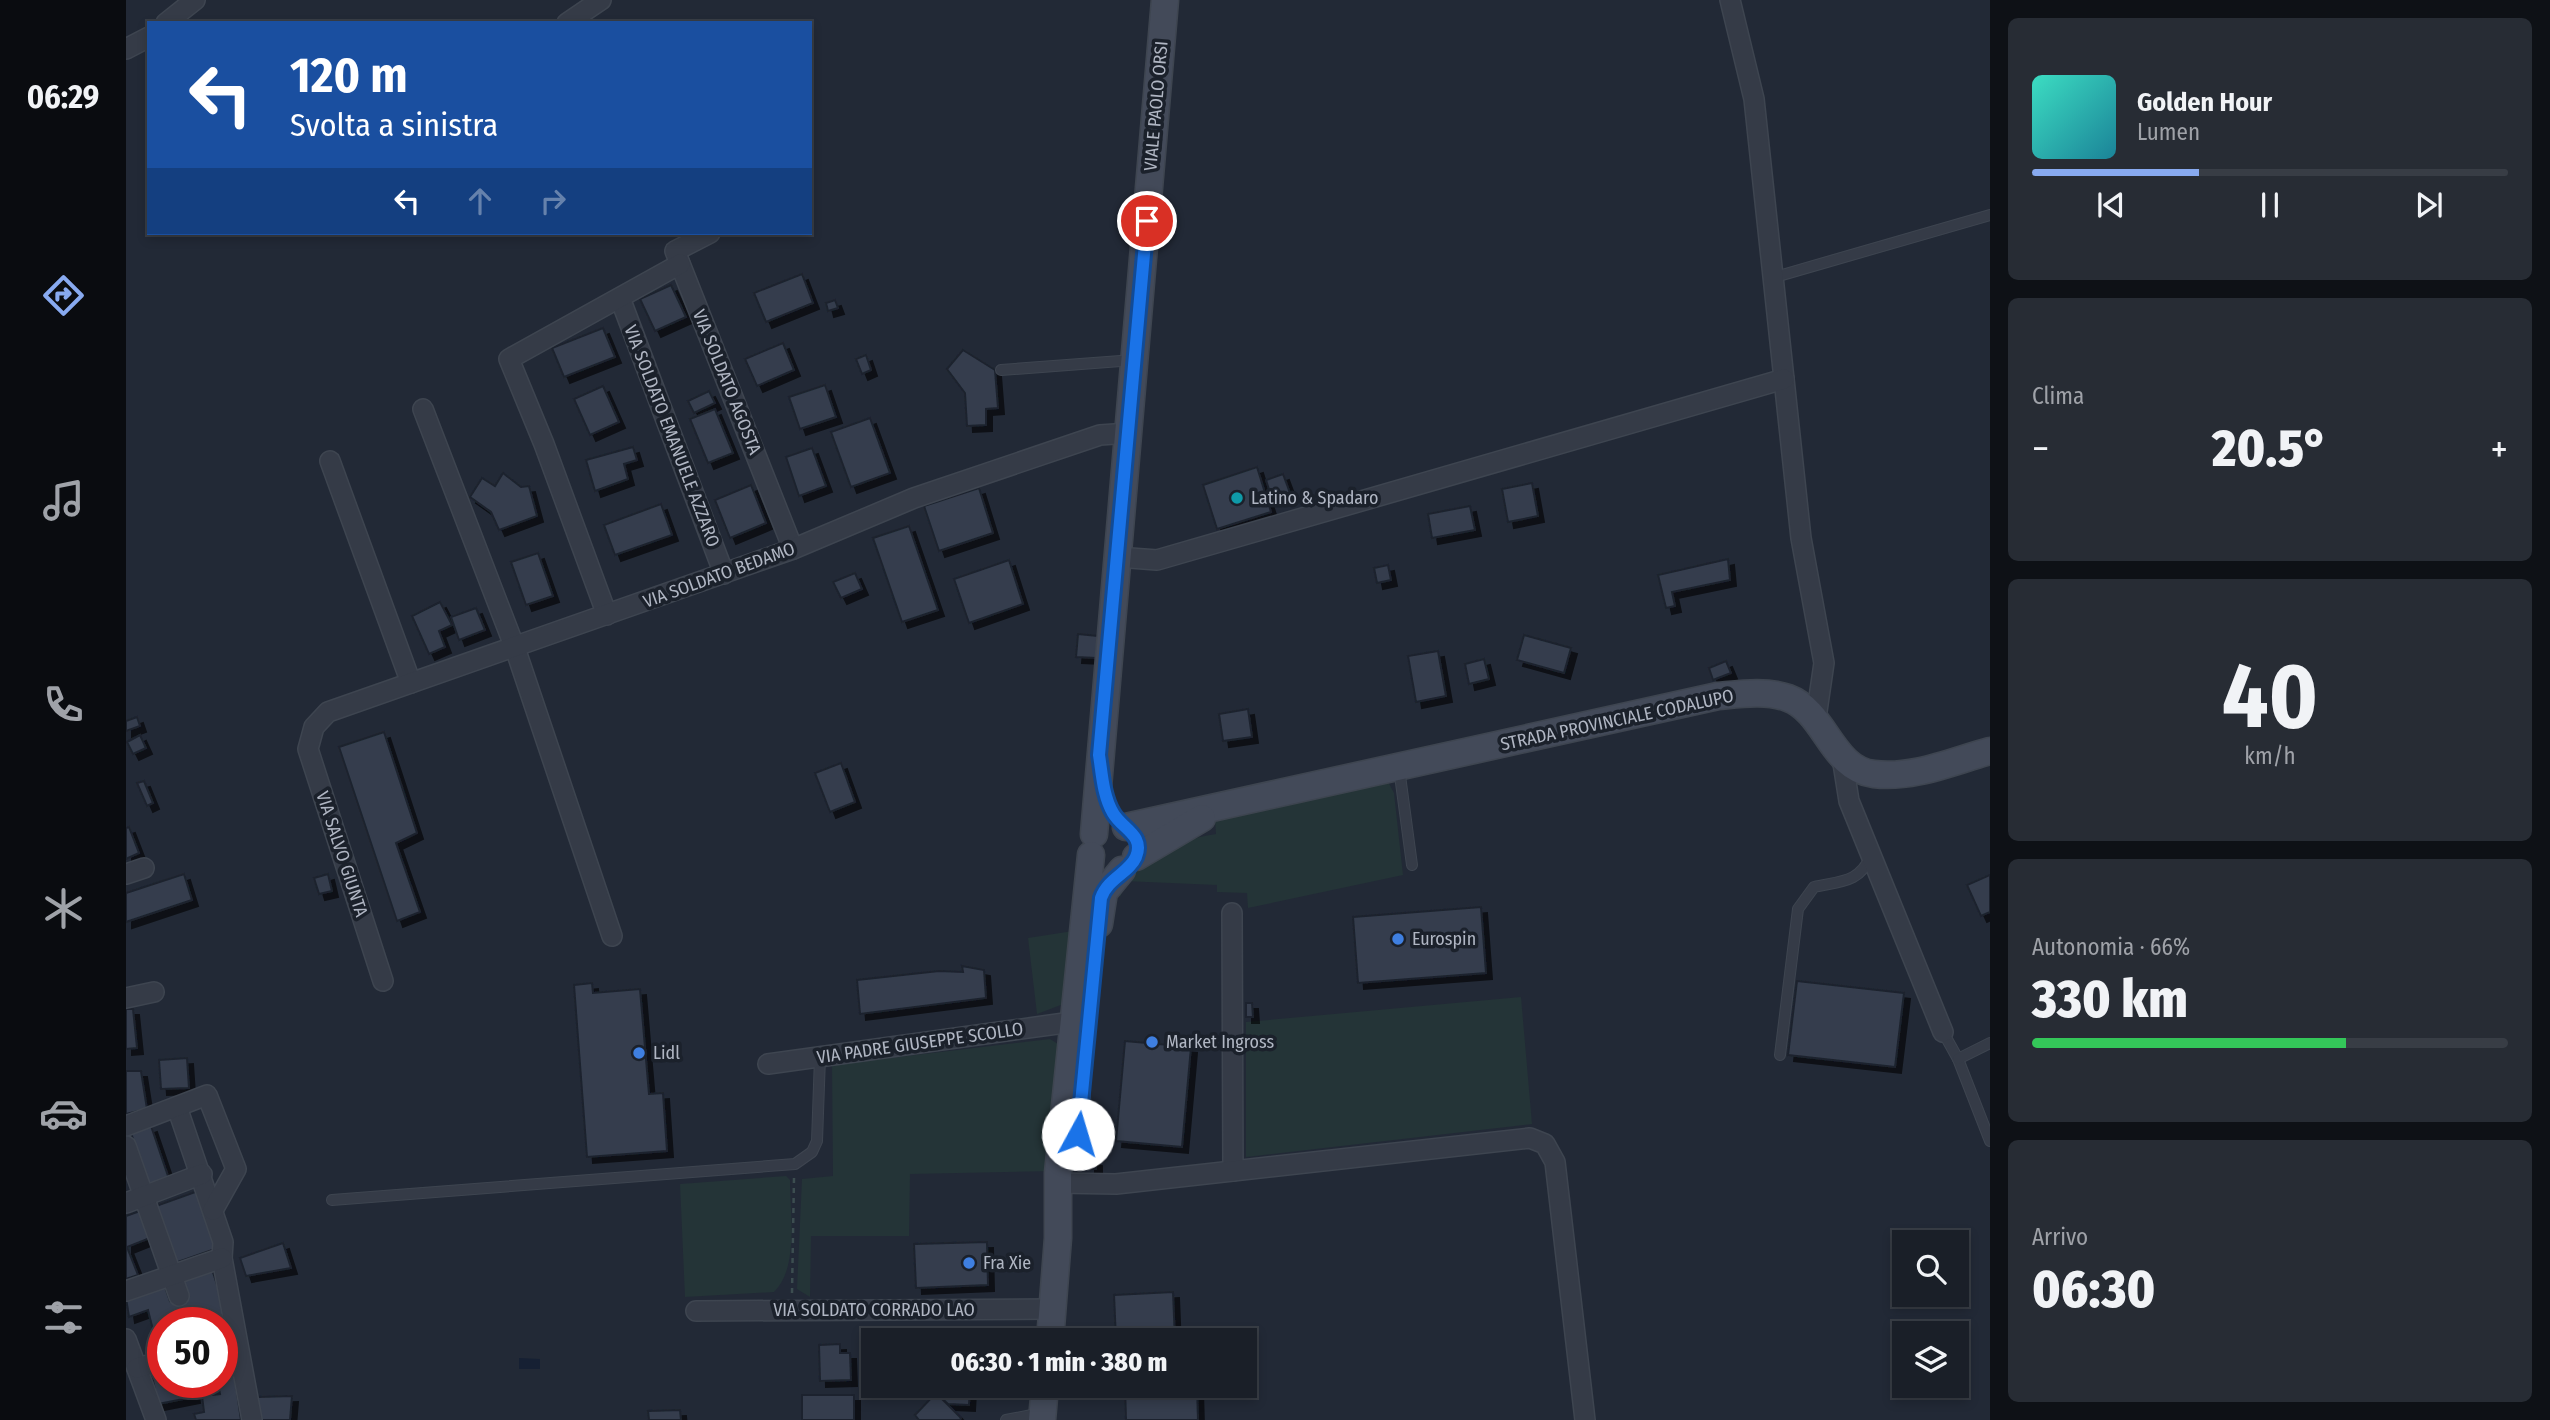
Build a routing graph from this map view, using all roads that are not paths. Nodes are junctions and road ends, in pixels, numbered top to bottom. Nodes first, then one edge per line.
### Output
1 (195, 0) edge
2 (1165, 0) edge
3 (1730, 0) edge
4 (596, 10) edge
5 (169, 21) edge
6 (571, 21) edge
7 (147, 38) edge
8 (126, 50) edge
9 (1990, 215) edge
10 (706, 235) edge
11 (680, 264) junction
12 (1775, 277) junction
13 (620, 298) junction
14 (1135, 359) junction
15 (1001, 370) dead end
16 (1784, 379) junction
17 (423, 409) dead end
18 (1129, 433) junction
19 (330, 461) dead end
20 (793, 549) junction
21 (1117, 556) junction
22 (724, 574) junction
23 (607, 615) junction
24 (515, 648) junction
25 (411, 683) junction
26 (1816, 718) junction
27 (314, 727) joint
28 (1990, 751) edge
29 (1099, 755) junction
30 (1842, 757) junction
31 (1399, 768) junction
32 (1215, 810) junction
33 (1124, 826) junction
34 (1092, 845) junction
35 (1871, 855) junction
36 (1129, 864) junction
37 (1412, 865) dead end
38 (1232, 913) dead end
39 (1099, 922) junction
40 (612, 936) dead end
41 (383, 981) dead end
42 (154, 992) dead end
43 (126, 998) edge
44 (1072, 1022) junction
45 (1943, 1032) joint
46 (1990, 1043) edge
47 (1780, 1055) dead end
48 (820, 1057) junction
49 (1958, 1059) junction
50 (768, 1064) dead end
51 (177, 1107) junction
52 (1081, 1109) junction
53 (126, 1126) edge
54 (1990, 1141) edge
55 (126, 1146) edge
56 (1233, 1171) junction
57 (202, 1174) junction
58 (1065, 1183) junction
59 (135, 1200) edge
60 (332, 1200) dead end
61 (213, 1210) junction
62 (222, 1258) junction
63 (174, 1276) junction
64 (126, 1291) edge
65 (179, 1296) dead end
66 (227, 1307) edge
67 (1052, 1309) junction
68 (696, 1311) dead end
69 (1050, 1328) edge
70 (126, 1339) edge
71 (147, 1366) edge
72 (137, 1368) junction
73 (238, 1371) edge
74 (1044, 1398) edge
75 (1042, 1416) edge
76 (156, 1420) edge
77 (252, 1420) edge
78 (1006, 1420) edge
79 (1585, 1420) edge

1 - 5 street
2 - 14 main road, VIALE PAOLO ORSI
3 - 12 street
4 - 6 street
7 - 8 street
9 - 12 lane
10 - 11 street
11 - 13 street
11 - 20 street, VIA SOLDATO AGOSTA
12 - 16 street
13 - 22 street, VIA SOLDATO EMANUELE AZZARO
13 - 23 street
14 - 15 lane
14 - 18 main road, VIALE PAOLO ORSI
16 - 21 street
16 - 26 street
17 - 24 street
18 - 20 street, VIA SOLDATO BEDAMO
18 - 21 main road, VIALE PAOLO ORSI
19 - 25 street
20 - 22 street, VIA SOLDATO BEDAMO
21 - 29 main road, VIALE PAOLO ORSI
22 - 23 street, VIA SOLDATO BEDAMO
23 - 24 street, VIA SOLDATO BEDAMO
24 - 25 street, VIA SOLDATO BEDAMO
24 - 40 street
25 - 27 street, VIA SOLDATO BEDAMO
26 - 30 main road, STRADA PROVINCIALE CODALUPO
26 - 31 main road, STRADA PROVINCIALE CODALUPO
27 - 41 street, VIA SALVO GIUNTA
28 - 30 main road
29 - 33 main road
29 - 34 main road
30 - 35 street
31 - 32 main road, STRADA PROVINCIALE CODALUPO
31 - 37 lane
32 - 33 main road, STRADA PROVINCIALE CODALUPO
32 - 36 main road
33 - 34 main road
33 - 36 main road
34 - 36 main road
34 - 44 main road
35 - 45 street
35 - 47 lane
36 - 39 main road
38 - 56 street
39 - 44 street
39 - 52 main road
42 - 43 street
44 - 48 street, VIA PADRE GIUSEPPE SCOLLO
44 - 52 street
44 - 58 main road
45 - 49 lane
46 - 49 lane
48 - 50 street, VIA PADRE GIUSEPPE SCOLLO
48 - 60 lane
49 - 54 lane
51 - 53 street
51 - 57 street
51 - 61 street
52 - 58 main road
55 - 59 street
56 - 58 street
56 - 79 street
57 - 59 street
57 - 61 street
58 - 67 main road
59 - 63 street
61 - 62 street
62 - 63 street
62 - 66 street
63 - 64 street
63 - 65 street
67 - 68 street, VIA SOLDATO CORRADO LAO
67 - 69 main road
70 - 72 street
71 - 72 street
72 - 76 street
73 - 77 street
74 - 75 main road
75 - 78 lane

